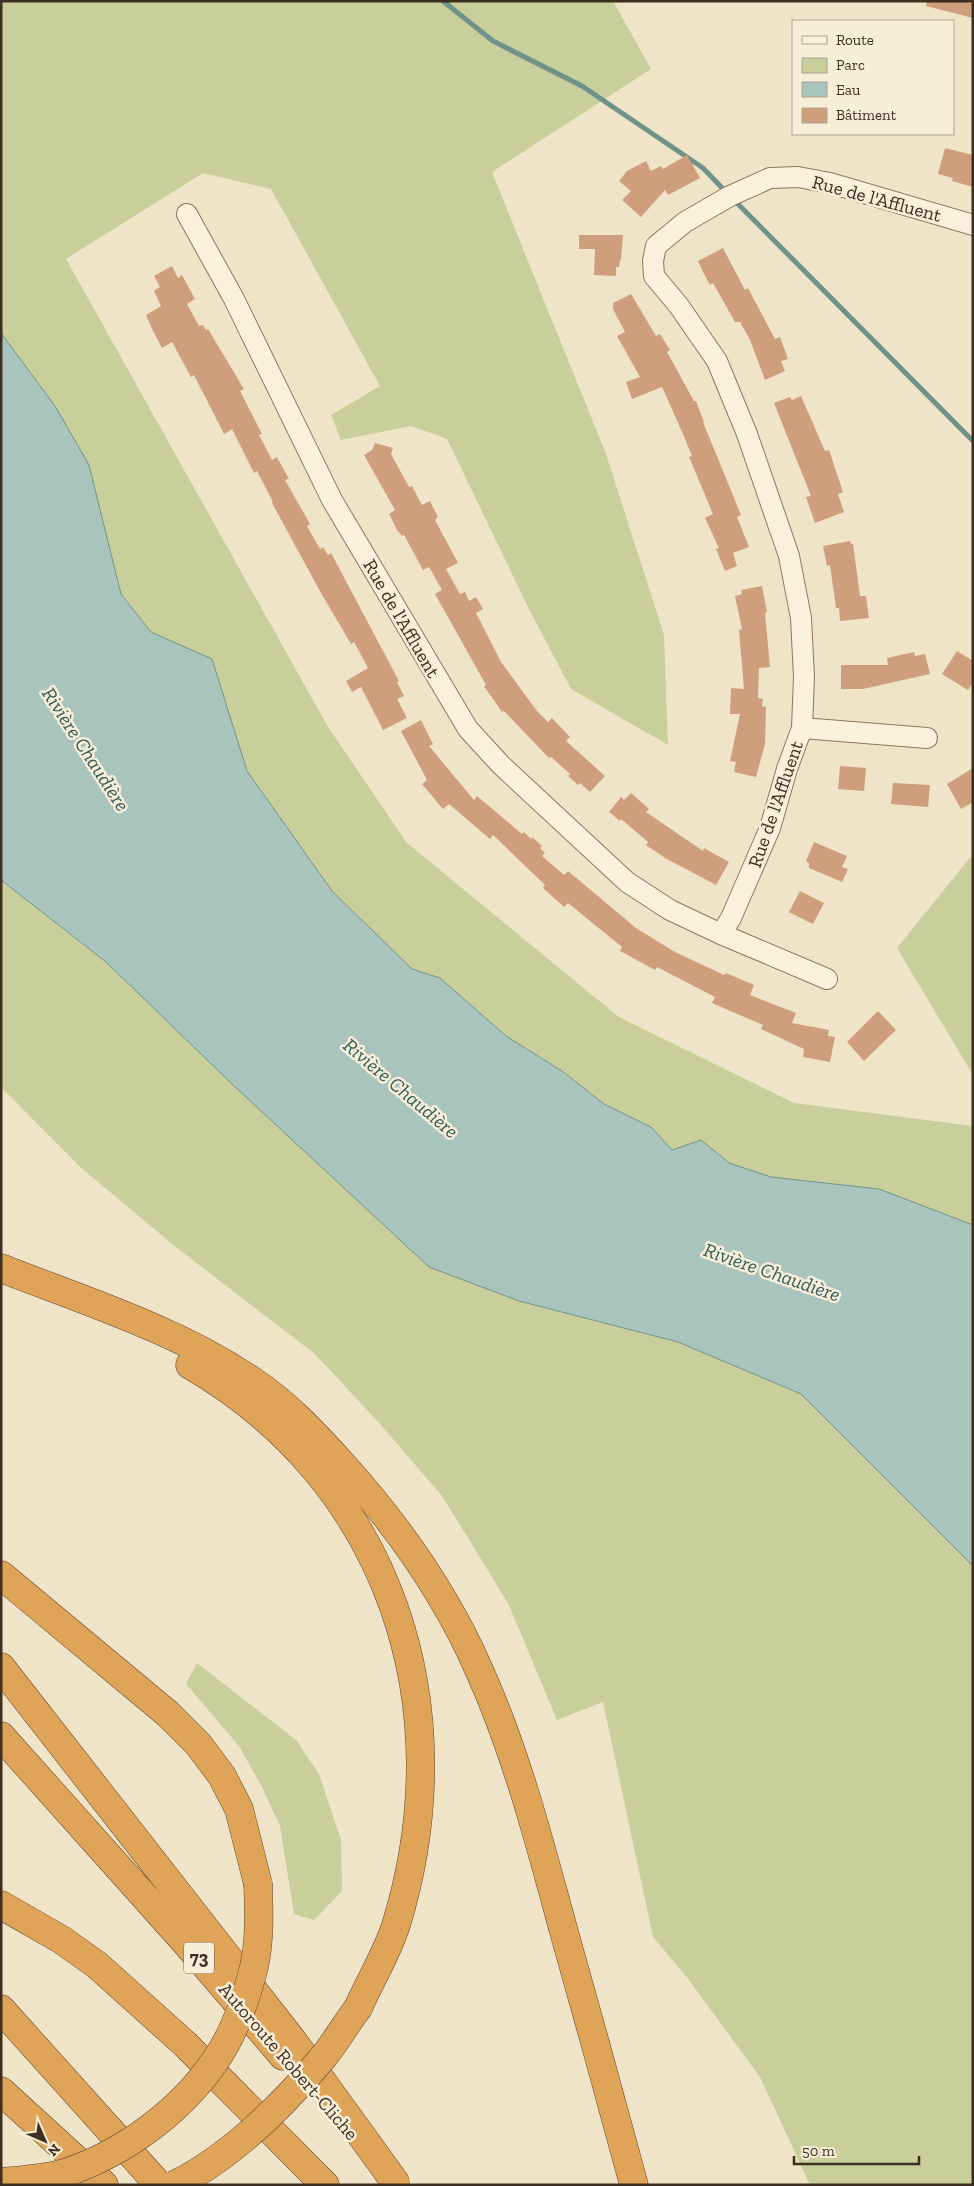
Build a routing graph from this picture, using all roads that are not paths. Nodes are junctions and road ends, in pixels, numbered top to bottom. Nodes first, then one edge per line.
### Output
1 (187, 214) dead end
2 (973, 226) edge
3 (802, 728) junction
4 (926, 738) dead end
5 (721, 934) junction
6 (827, 979) dead end
7 (1, 1268) edge
8 (1, 1277) edge
9 (1, 1574) edge
10 (1, 1667) edge
11 (1, 1736) edge
12 (11, 1911) edge
13 (1, 2009) edge
14 (1, 2092) edge
15 (1, 2182) edge
16 (396, 2184) edge
17 (104, 2185) edge
18 (159, 2185) edge
19 (174, 2185) edge
20 (325, 2185) edge
21 (634, 2185) edge

1 - 5 street, Rue de l'Affluent
2 - 3 street, Rue de l'Affluent
3 - 4 street, Rue de l'Affluent
3 - 5 street, Rue de l'Affluent
5 - 6 street, Rue de l'Affluent
7 - 21 highway
8 - 19 highway, bridge
9 - 15 highway, bridge
10 - 16 highway
11 - 16 highway, Autoroute Robert-Cliche / 73
12 - 20 highway
13 - 18 highway
14 - 17 highway

